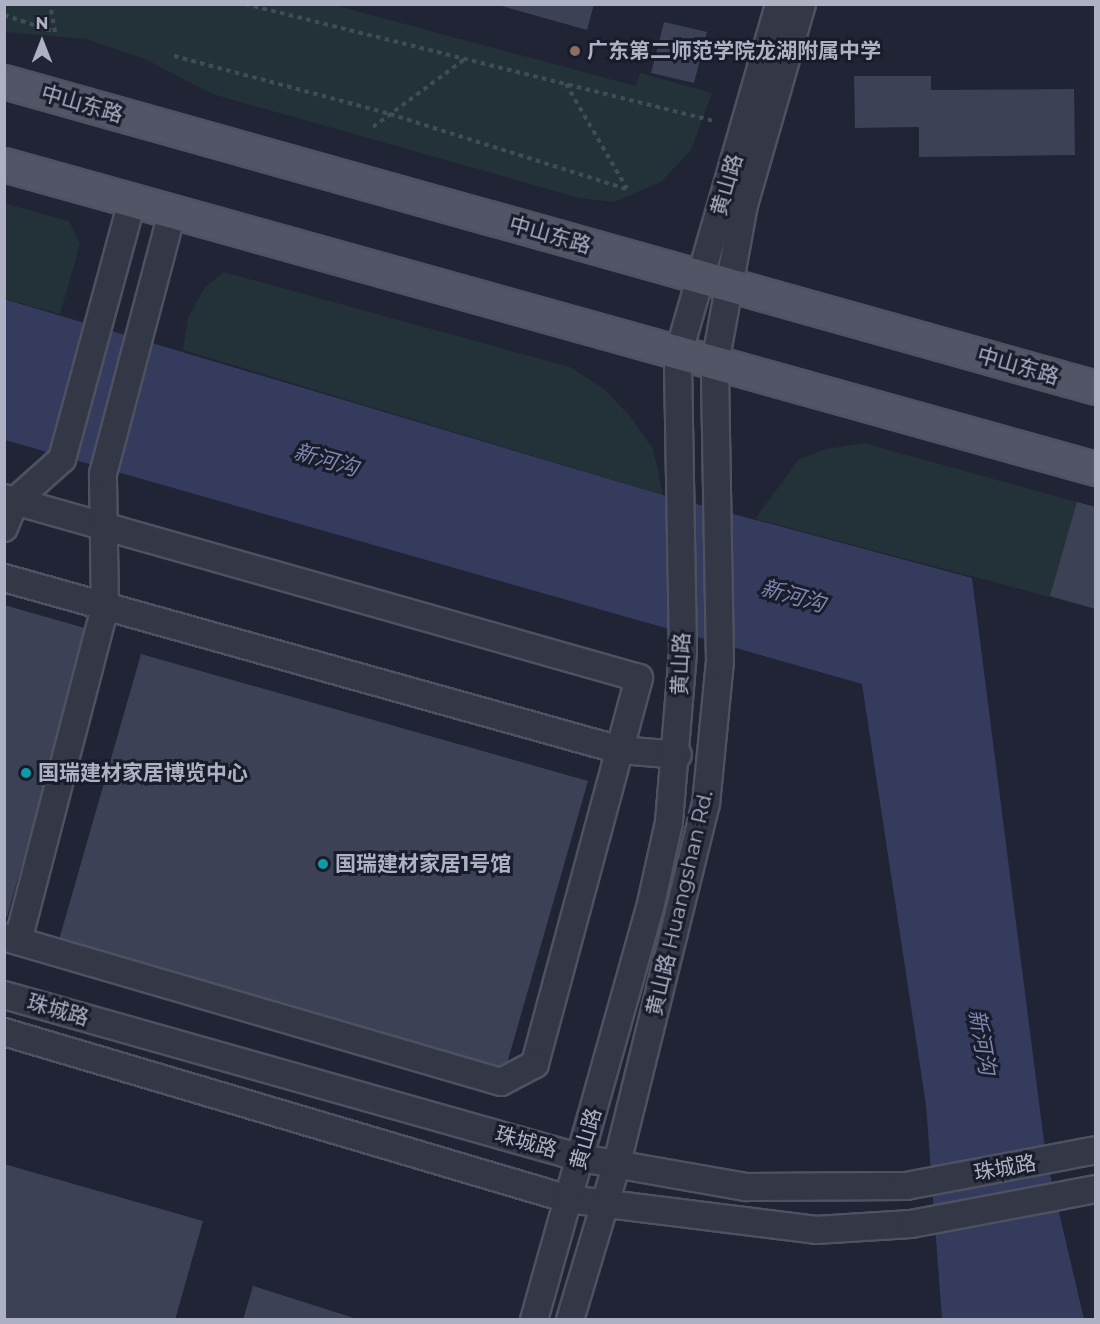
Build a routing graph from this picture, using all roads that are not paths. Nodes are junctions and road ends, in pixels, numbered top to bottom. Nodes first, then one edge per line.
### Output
1 (779, 4) edge
2 (802, 4) edge
3 (4, 82) edge
4 (4, 165) edge
5 (132, 201) junction
6 (172, 213) junction
7 (714, 281) junction
8 (678, 355) junction
9 (715, 364) junction
10 (1095, 388) edge
11 (1095, 469) edge
12 (719, 488) joint
13 (10, 500) edge
14 (106, 525) junction
15 (4, 528) edge
16 (4, 578) edge
17 (105, 607) junction
18 (620, 750) junction
19 (678, 755) junction
20 (11, 939) edge
21 (4, 995) edge
22 (4, 1032) edge
23 (1095, 1150) edge
24 (581, 1158) junction
25 (617, 1163) junction
26 (1084, 1191) edge
27 (568, 1199) junction
28 (603, 1203) junction
29 (534, 1320) edge
30 (570, 1320) edge

1 - 7 street, 黄山路
2 - 7 street, 黄山路
3 - 7 main road, 中山东路
4 - 5 main road
5 - 6 main road
5 - 13 street
6 - 8 main road
6 - 14 street
7 - 8 street, 黄山路
7 - 9 street, 黄山路
7 - 10 main road, 中山东路
8 - 9 main road
8 - 19 street, 黄山路
9 - 11 main road
9 - 12 street, 黄山路
12 - 25 street, 黄山路 Huangshan Rd.
13 - 14 street
13 - 15 street
14 - 17 street
14 - 18 street
16 - 17 street
17 - 18 street
17 - 20 street
18 - 19 street
18 - 20 street
19 - 24 street, 黄山路
21 - 24 street, 珠城路
22 - 27 street, 珠城路
23 - 25 street, 珠城路
24 - 25 street, 珠城路
24 - 27 street, 黄山路
25 - 28 street, 黄山路 Huangshan Rd.
26 - 28 street, 珠城路
27 - 28 street, 珠城路
27 - 29 street, 黄山路
28 - 30 street

